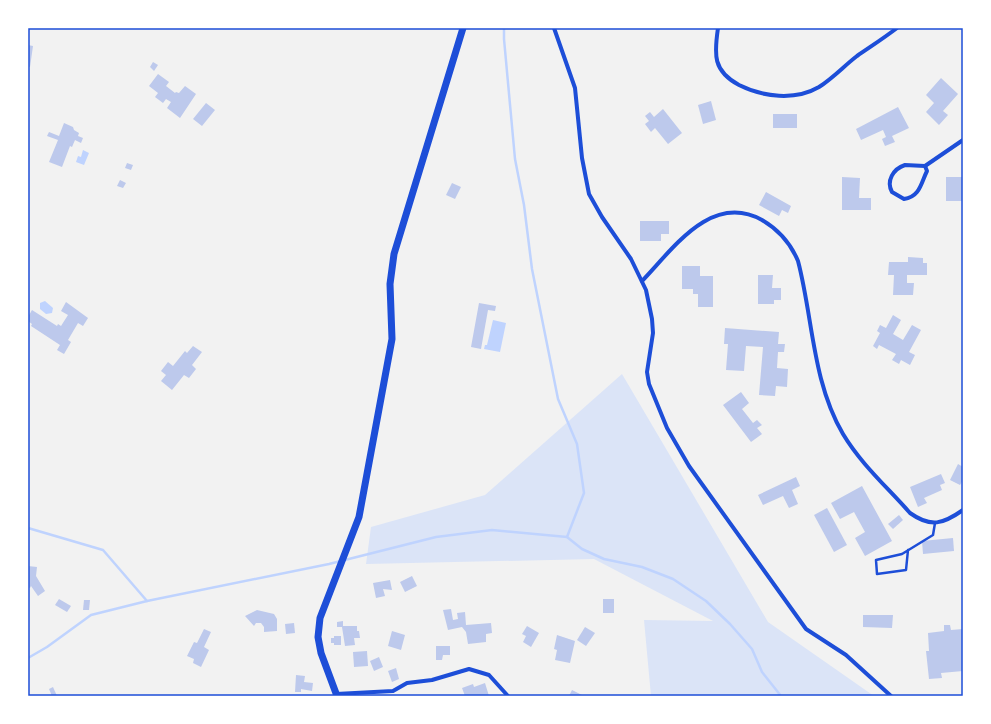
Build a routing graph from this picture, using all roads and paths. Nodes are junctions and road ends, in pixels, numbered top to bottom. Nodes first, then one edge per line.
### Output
1 (464, 28) edge
2 (554, 28) edge
3 (718, 28) edge
4 (897, 28) edge
5 (963, 140) edge
6 (925, 166) junction
7 (642, 281) junction
8 (963, 510) edge
9 (935, 523) junction
10 (908, 550) junction
11 (337, 695) edge
12 (508, 696) edge
13 (891, 696) edge

1 - 11 main road
2 - 7 street
3 - 4 street
5 - 6 street
6 - 6 street
7 - 9 street
7 - 13 street
8 - 9 street
9 - 10 lane
10 - 10 lane
11 - 12 street

